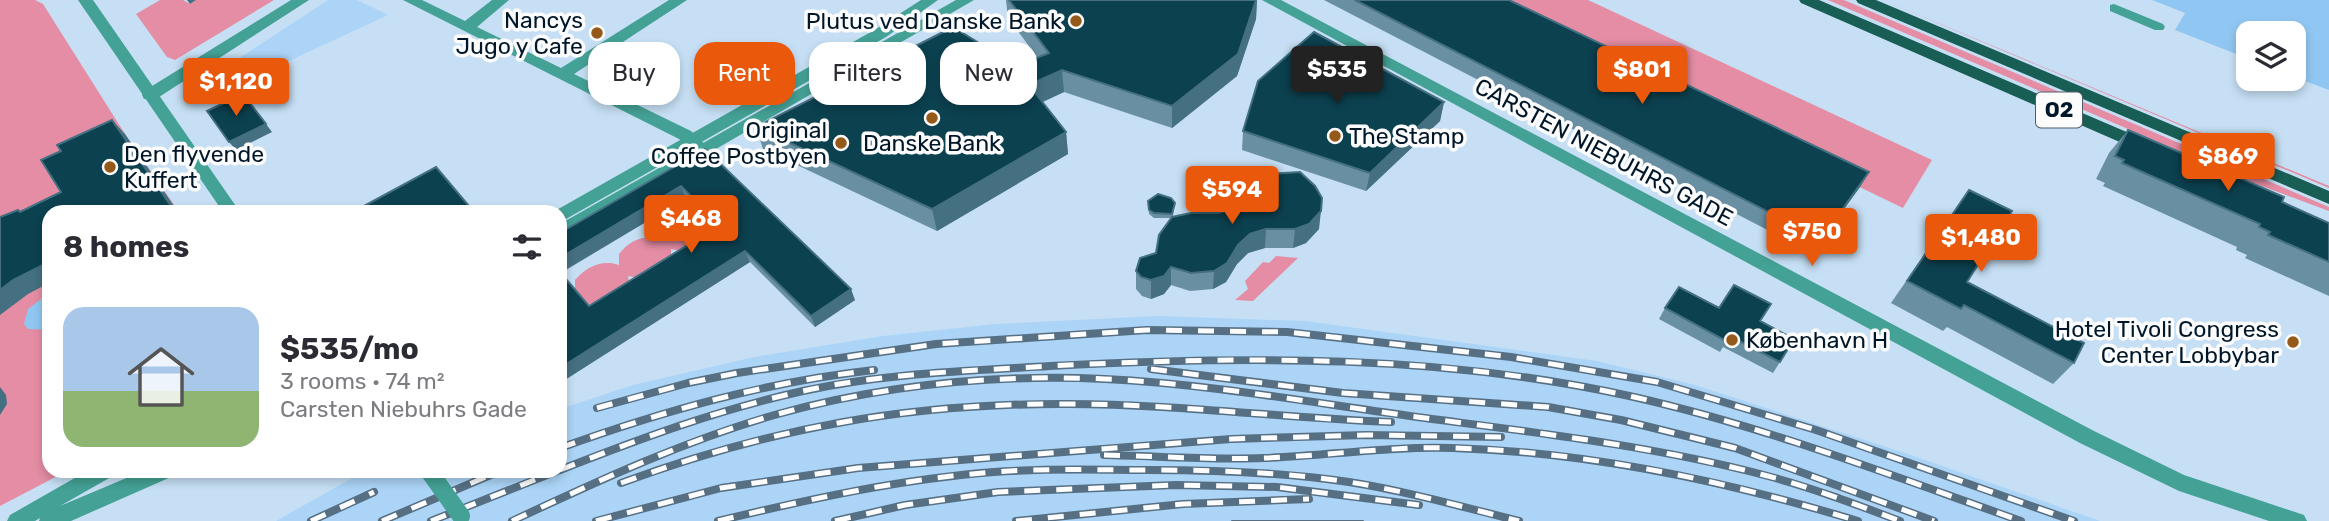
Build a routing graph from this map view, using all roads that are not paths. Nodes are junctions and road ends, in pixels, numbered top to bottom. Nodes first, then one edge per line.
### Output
1 (85, 0) edge
2 (302, 0) edge
3 (410, 0) edge
4 (502, 0) edge
5 (680, 0) edge
6 (930, 0) edge
7 (967, 0) edge
8 (1269, 0) edge
9 (1806, 0) edge
10 (1863, 0) edge
11 (2114, 8) dead end
12 (467, 27) junction
13 (2159, 27) dead end
14 (564, 74) junction
15 (150, 95) junction
16 (697, 144) junction
17 (2160, 153) edge
18 (2329, 198) edge
19 (227, 205) edge
20 (567, 210) edge
21 (567, 228) edge
22 (92, 478) edge
23 (147, 478) edge
24 (434, 478) edge
25 (17, 521) edge
26 (49, 521) edge
27 (464, 521) edge
28 (2297, 521) edge

1 - 15 street
2 - 15 street
3 - 12 street
4 - 12 street
5 - 14 street
6 - 16 street
7 - 16 street
8 - 28 street, CARSTEN NIEBUHRS GADE
9 - 17 main road, O2
10 - 18 main road, O2
11 - 13 street
12 - 14 street
14 - 16 street
15 - 19 street
16 - 20 street
16 - 21 street
22 - 25 street
23 - 26 street
24 - 27 street, bridge

